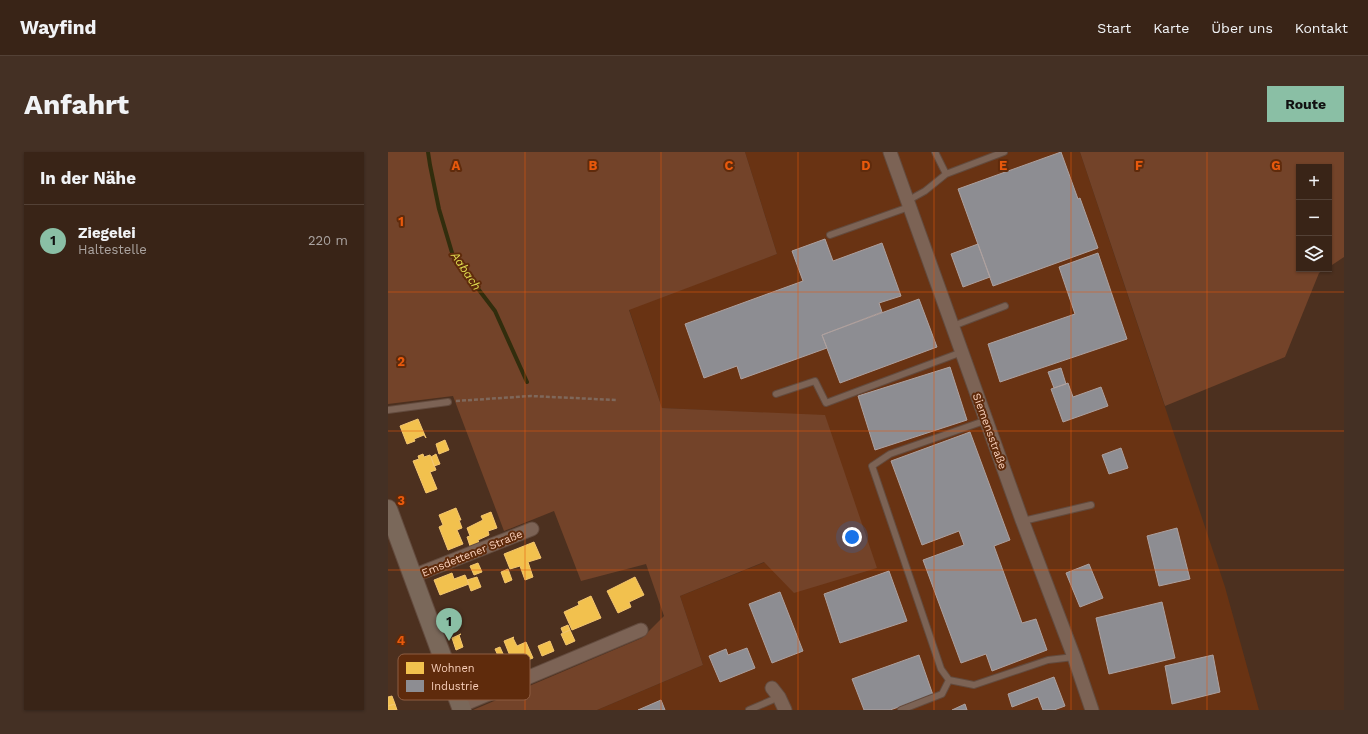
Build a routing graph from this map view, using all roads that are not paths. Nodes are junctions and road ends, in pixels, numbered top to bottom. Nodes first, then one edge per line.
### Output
1 (890, 152) edge
2 (935, 152) edge
3 (1004, 152) edge
4 (946, 174) junction
5 (908, 204) junction
6 (830, 235) dead end
7 (1005, 306) dead end
8 (953, 326) junction
9 (962, 352) junction
10 (776, 394) dead end
11 (448, 402) road end
12 (388, 410) edge
13 (987, 420) junction
14 (1091, 505) dead end
15 (388, 510) edge
16 (1023, 521) junction
17 (532, 529) dead end
18 (413, 576) junction
19 (641, 630) dead end
20 (441, 654) edge
21 (1074, 657) junction
22 (530, 678) edge
23 (949, 680) junction
24 (776, 692) joint
25 (479, 700) edge
26 (461, 708) edge
27 (749, 710) edge
28 (785, 710) edge
29 (900, 710) edge
30 (1092, 710) edge

1 - 5 street, Siemensstraße
2 - 4 lane
3 - 4 lane
4 - 5 lane
5 - 6 lane
5 - 8 street, Siemensstraße
7 - 8 lane
8 - 9 street, Siemensstraße
9 - 10 lane
9 - 13 street, Siemensstraße
11 - 12 lane
13 - 16 street, Siemensstraße
13 - 23 lane
14 - 16 lane
15 - 18 main road, Emsdettener Straße
16 - 21 street, Siemensstraße
17 - 18 street, Emsdettener Straße
18 - 20 main road, Emsdettener Straße
19 - 22 street, Emsdettener Straße
21 - 23 lane
21 - 30 street, Siemensstraße
23 - 29 lane
24 - 27 lane
24 - 28 street
25 - 26 street, Emsdettener Straße

